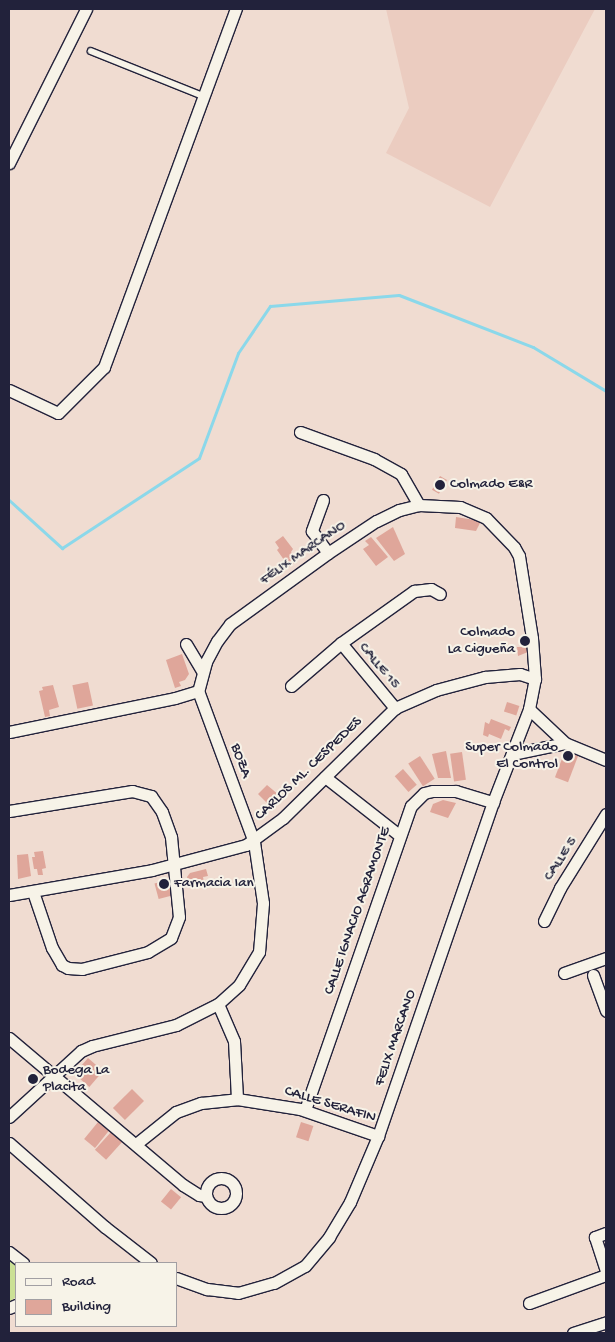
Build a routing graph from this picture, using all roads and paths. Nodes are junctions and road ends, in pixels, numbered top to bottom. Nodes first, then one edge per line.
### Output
1 (86, 9) edge
2 (236, 9) edge
3 (91, 51) dead end
4 (203, 96) junction
5 (9, 163) edge
6 (9, 390) edge
7 (300, 432) dead end
8 (323, 500) dead end
9 (419, 505) junction
10 (328, 553) junction
11 (440, 594) dead end
12 (341, 643) junction
13 (186, 644) dead end
14 (202, 672) junction
15 (535, 679) junction
16 (291, 686) dead end
17 (198, 690) junction
18 (394, 708) junction
19 (529, 710) junction
20 (9, 732) edge
21 (565, 743) junction
22 (512, 754) junction
23 (606, 760) edge
24 (324, 777) junction
25 (493, 802) junction
26 (9, 811) edge
27 (606, 814) edge
28 (399, 835) junction
29 (254, 842) junction
30 (175, 865) junction
31 (33, 892) junction
32 (9, 895) edge
33 (544, 922) dead end
34 (606, 958) edge
35 (564, 973) dead end
36 (593, 975) dead end
37 (218, 1004) junction
38 (606, 1011) edge
39 (9, 1038) edge
40 (54, 1076) junction
41 (237, 1099) junction
42 (305, 1110) junction
43 (9, 1117) edge
44 (378, 1136) junction
45 (9, 1143) edge
46 (136, 1144) junction
47 (206, 1196) dead end
48 (606, 1233) edge
49 (9, 1252) edge
50 (22, 1262) edge
51 (150, 1262) edge
52 (606, 1270) edge
53 (606, 1275) edge
54 (178, 1279) edge
55 (529, 1303) dead end
56 (606, 1322) edge
57 (573, 1333) edge

1 - 5 street
2 - 4 street
3 - 4 lane
4 - 6 street
7 - 9 street
8 - 10 street
9 - 10 street, FÉLIX MARCANO
9 - 15 street, FÉLIX MARCANO
10 - 14 street, FÉLIX MARCANO
11 - 12 street
12 - 16 street
12 - 18 street, CALLE 15
13 - 14 street
14 - 17 street, FÉLIX MARCANO
15 - 18 street, CARLOS ML. CESPEDES
15 - 19 street, FELIX MARCANO
17 - 20 street
17 - 29 street, BOZA
18 - 24 street, CARLOS ML. CESPEDES
19 - 21 street
19 - 22 street, FELIX MARCANO
21 - 22 street
21 - 23 street
22 - 25 street, FELIX MARCANO
24 - 28 street
24 - 29 street, CARLOS ML. CESPEDES
25 - 28 street, CALLE IGNACIO AGRAMONTE
25 - 44 street, FELIX MARCANO
26 - 30 street
27 - 33 street, CALLE 5
28 - 42 street, CALLE IGNACIO AGRAMONTE
29 - 30 street, CARLOS ML. CESPEDES
29 - 37 street, BOZA
30 - 31 street, CARLOS ML. CESPEDES
30 - 31 street
31 - 32 street, CARLOS ML. CESPEDES
34 - 35 street
36 - 38 street
37 - 40 street, BOZA
37 - 41 street
39 - 40 street
40 - 43 street, BOZA
40 - 46 street
41 - 42 street, CALLE SERAFIN
41 - 46 street, CALLE SERAFIN
42 - 44 street, CALLE SERAFIN
44 - 54 street, FELIX MARCANO
45 - 51 street
46 - 47 street
48 - 52 street
49 - 50 street
53 - 55 street
56 - 57 street

